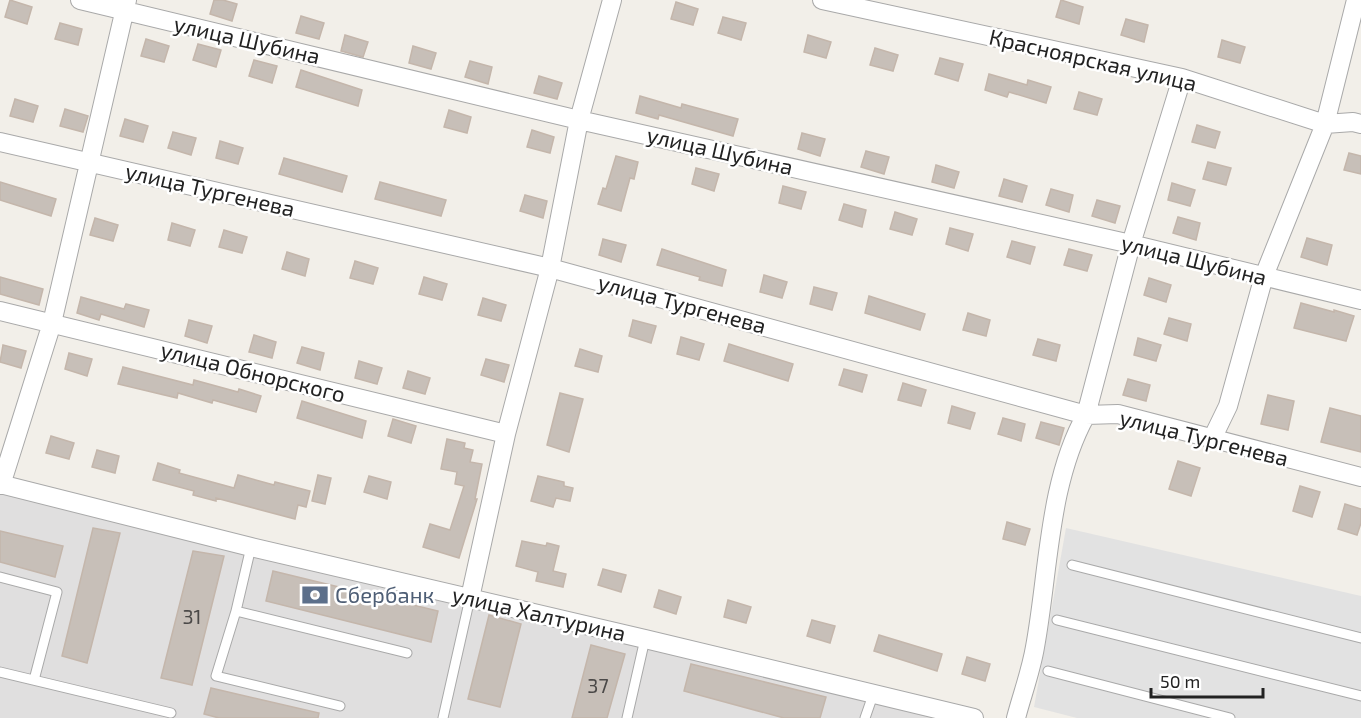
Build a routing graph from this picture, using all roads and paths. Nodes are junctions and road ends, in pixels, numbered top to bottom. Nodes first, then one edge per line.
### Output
1 (80, 0) edge
2 (612, 0) edge
3 (822, 0) edge
4 (1356, 0) edge
5 (126, 5) edge
6 (1182, 78) junction
7 (579, 120) junction
8 (1325, 124) junction
9 (1361, 124) edge
10 (0, 142) edge
11 (90, 162) junction
12 (1131, 244) junction
13 (550, 268) junction
14 (1264, 276) junction
15 (1361, 300) edge
16 (0, 310) edge
17 (52, 323) junction
18 (1086, 415) junction
19 (506, 434) junction
20 (1212, 439) junction
21 (1361, 477) edge
22 (0, 484) edge
23 (251, 548) junction
24 (1072, 565) dead end
25 (0, 577) edge
26 (470, 598) junction
27 (236, 611) junction
28 (1058, 620) dead end
29 (1361, 638) edge
30 (645, 639) junction
31 (407, 653) dead end
32 (1048, 671) dead end
33 (0, 672) edge
34 (33, 680) junction
35 (873, 695) junction
36 (1361, 696) edge
37 (340, 706) dead end
38 (171, 714) dead end
39 (443, 718) edge
40 (627, 718) edge
41 (866, 718) edge
42 (974, 718) edge
43 (1016, 718) edge
44 (1230, 718) edge

1 - 5 street, улица Шубина
2 - 7 street
3 - 6 street, Красноярская улица
4 - 8 street
5 - 7 street, улица Шубина
5 - 11 street
6 - 8 street, Красноярская улица
6 - 12 street
7 - 12 street, улица Шубина
7 - 13 street
8 - 9 street, Красноярская улица
8 - 14 street
10 - 11 street, улица Тургенева
11 - 13 street, улица Тургенева
11 - 17 street
12 - 14 street, улица Шубина
12 - 18 street
13 - 18 street, улица Тургенева
13 - 19 street
14 - 15 street, улица Шубина
14 - 20 street
16 - 17 street, улица Обнорского
17 - 19 street, улица Обнорского
17 - 22 street
18 - 20 street, улица Тургенева
18 - 43 street
19 - 26 street
20 - 21 street, улица Тургенева
22 - 23 street, улица Халтурина
23 - 26 street, улица Халтурина
23 - 27 lane
24 - 29 lane
25 - 34 lane
26 - 30 street, улица Халтурина
26 - 39 lane
27 - 31 lane
27 - 37 lane
28 - 36 lane
30 - 35 street, улица Халтурина
30 - 40 lane
32 - 44 lane
33 - 34 lane
34 - 38 lane
35 - 41 lane
35 - 42 street, улица Халтурина

